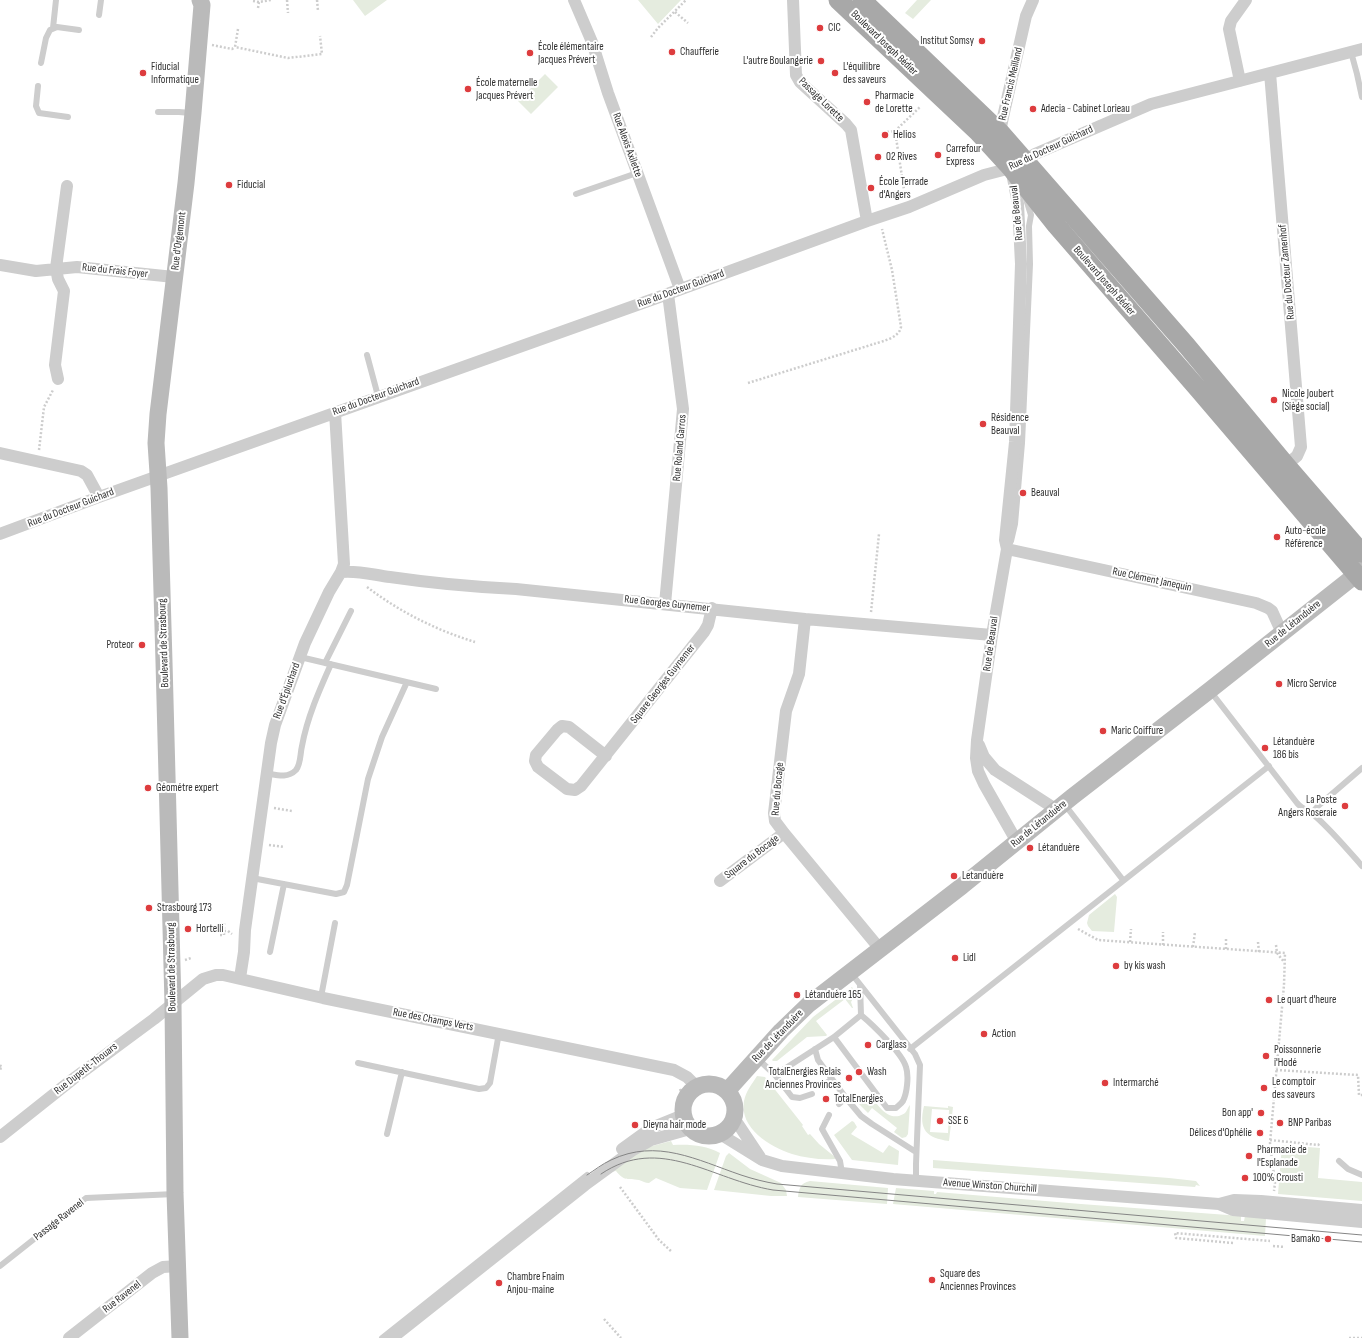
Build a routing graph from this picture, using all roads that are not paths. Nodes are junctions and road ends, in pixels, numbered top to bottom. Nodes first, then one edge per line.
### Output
1 (56, 0) edge
2 (101, 0) edge
3 (574, 0) edge
4 (793, 0) edge
5 (838, 0) edge
6 (862, 0) edge
7 (1033, 0) edge
8 (1246, 0) edge
9 (200, 1) edge
10 (99, 15) dead end
11 (53, 28) junction
12 (79, 30) dead end
13 (1357, 50) edge
14 (41, 63) dead end
15 (1270, 73) junction
16 (1240, 81) junction
17 (38, 86) dead end
18 (1362, 96) edge
19 (158, 112) dead end
20 (193, 113) junction
21 (68, 117) dead end
22 (1000, 132) junction
23 (1018, 165) junction
24 (637, 173) junction
25 (67, 186) dead end
26 (576, 194) dead end
27 (867, 221) junction
28 (0, 265) edge
29 (56, 268) junction
30 (174, 277) junction
31 (680, 289) junction
32 (668, 294) junction
33 (367, 355) dead end
34 (58, 379) road end
35 (378, 396) junction
36 (335, 412) junction
37 (0, 453) edge
38 (1286, 465) junction
39 (158, 476) junction
40 (99, 497) junction
41 (0, 534) edge
42 (1007, 548) junction
43 (1362, 553) edge
44 (341, 572) junction
45 (1360, 575) edge
46 (666, 604) junction
47 (712, 608) junction
48 (352, 611) dead end
49 (805, 619) junction
50 (1282, 633) junction
51 (992, 635) junction
52 (300, 657) junction
53 (328, 664) junction
54 (407, 682) junction
55 (436, 689) dead end
56 (1210, 690) junction
57 (977, 740) junction
58 (606, 756) junction
59 (1268, 766) junction
60 (1362, 768) edge
61 (266, 773) junction
62 (1060, 807) junction
63 (1312, 813) junction
64 (784, 833) junction
65 (1017, 842) junction
66 (1362, 866) edge
67 (252, 878) junction
68 (1123, 880) junction
69 (720, 881) dead end
70 (284, 884) junction
71 (336, 923) dead end
72 (880, 949) junction
73 (270, 952) dead end
74 (240, 978) junction
75 (855, 979) junction
76 (321, 997) junction
77 (173, 1004) junction
78 (861, 1015) junction
79 (499, 1033) junction
80 (834, 1037) junction
81 (815, 1048) junction
82 (910, 1049) junction
83 (757, 1057) junction
84 (358, 1063) dead end
85 (402, 1072) junction
86 (776, 1075) junction
87 (832, 1079) junction
88 (824, 1085) dead end
89 (697, 1087) junction
90 (727, 1092) junction
91 (812, 1094) dead end
92 (846, 1098) junction
93 (839, 1104) dead end
94 (829, 1115) dead end
95 (734, 1118) junction
96 (687, 1122) junction
97 (388, 1134) dead end
98 (720, 1134) junction
99 (0, 1136) edge
100 (916, 1152) junction
101 (762, 1160) junction
102 (1339, 1161) dead end
103 (842, 1173) junction
104 (587, 1175) joint
105 (1362, 1175) edge
106 (916, 1180) junction
107 (175, 1194) junction
108 (1219, 1204) junction
109 (1362, 1210) edge
110 (1362, 1222) edge
111 (0, 1266) edge
112 (178, 1266) junction
113 (70, 1338) edge
114 (180, 1338) edge
115 (382, 1338) edge
116 (392, 1338) edge

1 - 11 lane
2 - 10 lane
3 - 24 street, Rue Alexis Axilette
4 - 27 street, Passage Lorette
5 - 23 main road, Boulevard Joseph Bédier
6 - 22 main road, Boulevard Joseph Bédier
7 - 22 street, Rue Francis Meilland
8 - 16 street
9 - 20 street, Rue d'Orgemont
11 - 12 lane
11 - 14 lane
13 - 15 street, Rue du Docteur Guichard
13 - 18 lane
15 - 16 street, Rue du Docteur Guichard
15 - 38 street, Rue du Docteur Zamenhof
16 - 23 street, Rue du Docteur Guichard
17 - 21 lane
19 - 20 lane
20 - 30 street, Rue d'Orgemont
22 - 23 main road, Boulevard Joseph Bédier
23 - 27 street, Rue du Docteur Guichard
23 - 38 main road, Boulevard Joseph Bédier
23 - 42 street, Rue de Beauval
23 - 45 main road, Boulevard Joseph Bédier
24 - 26 lane
24 - 31 street, Rue Alexis Axilette
25 - 29 street
27 - 31 street, Rue du Docteur Guichard
28 - 29 street, Rue du Frais Foyer
29 - 30 street, Rue du Frais Foyer
29 - 34 street
30 - 39 street, Rue d'Orgemont
31 - 32 street, Rue du Docteur Guichard
32 - 35 street, Rue du Docteur Guichard
32 - 46 street, Rue Roland Garros
33 - 35 lane
35 - 36 street, Rue du Docteur Guichard
36 - 39 street, Rue du Docteur Guichard
36 - 44 street, Rue d'Épluchard
37 - 40 street
38 - 43 main road, Boulevard Joseph Bédier
39 - 40 street, Rue du Docteur Guichard
39 - 77 street, Boulevard de Strasbourg
40 - 41 street, Rue du Docteur Guichard
42 - 50 street, Rue Clément Janequin
42 - 51 street, Rue de Beauval
44 - 46 street, Rue Georges Guynemer
44 - 52 street, Rue d'Épluchard
45 - 50 street, Rue de Létanduère
46 - 47 street, Rue Georges Guynemer
47 - 49 street, Rue Georges Guynemer
47 - 58 street, Square Georges Guynemer
48 - 53 lane
49 - 51 street, Rue Georges Guynemer
49 - 64 street, Rue du Bocage
50 - 56 street, Rue de Létanduère
51 - 57 street, Rue de Beauval
52 - 53 lane
52 - 61 street, Rue d'Épluchard
53 - 54 lane
53 - 61 lane
54 - 55 lane
54 - 70 lane
56 - 59 lane
56 - 62 street, Rue de Létanduère
57 - 62 street
57 - 65 street, Rue de Beauval
58 - 58 street, Square Georges Guynemer
59 - 63 lane
59 - 68 lane
60 - 63 lane
61 - 67 street, Rue d'Épluchard
62 - 65 street, Rue de Létanduère
62 - 68 lane
63 - 66 lane
64 - 69 street, Square du Bocage
64 - 72 street, Rue du Bocage
65 - 72 street, Rue de Létanduère
67 - 70 lane
67 - 74 street, Rue d'Épluchard
68 - 82 lane
70 - 73 lane
71 - 76 lane
72 - 75 street, Rue de Létanduère
74 - 76 street, Rue des Champs Verts
74 - 77 street, Rue des Champs Verts
75 - 78 lane
75 - 82 lane
75 - 83 street, Rue de Létanduère
76 - 79 street, Rue des Champs Verts
77 - 99 street, Rue Dupetit-Thouars
77 - 107 street, Boulevard de Strasbourg
78 - 80 lane
78 - 80 lane
79 - 85 lane
79 - 89 street, Rue des Champs Verts
80 - 81 lane
81 - 86 lane
81 - 87 lane
82 - 100 lane
83 - 86 lane
83 - 90 street, Rue de Létanduère
84 - 85 lane
85 - 97 lane
86 - 91 lane
87 - 88 lane
87 - 92 lane
89 - 90 street
89 - 96 street
90 - 95 street
92 - 93 lane
92 - 100 lane
94 - 103 lane
95 - 98 street
95 - 101 street
96 - 98 street
96 - 104 street
96 - 116 street
98 - 101 street, Avenue Winston Churchill
100 - 106 lane
101 - 103 street, Avenue Winston Churchill
102 - 105 lane
103 - 106 street, Avenue Winston Churchill
104 - 115 lane
106 - 108 street, Avenue Winston Churchill
107 - 111 lane, Passage Ravenel
107 - 112 street, Boulevard de Strasbourg
108 - 109 street, Avenue Winston Churchill
108 - 110 street, Avenue Winston Churchill
112 - 113 street, Rue Ravenel
112 - 114 street, Boulevard de Strasbourg

